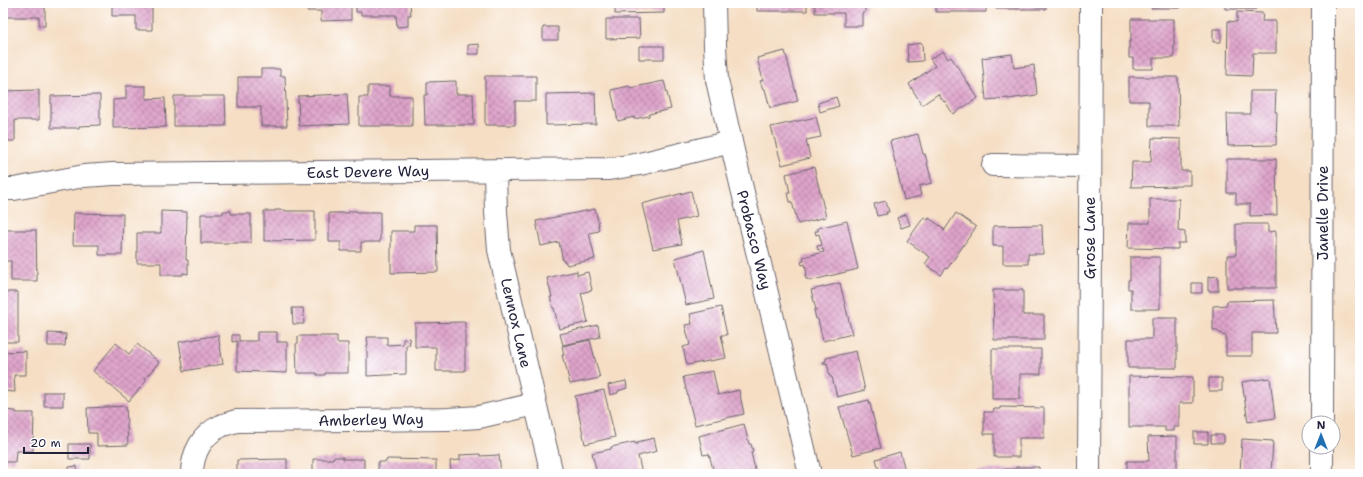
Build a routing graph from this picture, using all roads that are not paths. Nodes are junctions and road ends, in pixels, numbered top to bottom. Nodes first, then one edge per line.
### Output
1 (714, 3) edge
2 (1091, 3) edge
3 (1323, 3) edge
4 (731, 142) junction
5 (993, 165) dead end
6 (1090, 166) junction
7 (495, 170) junction
8 (3, 189) edge
9 (535, 404) junction
10 (1322, 415) edge
11 (1322, 455) edge
12 (192, 474) edge
13 (552, 474) edge
14 (810, 474) edge
15 (1089, 474) edge
16 (1322, 474) edge

1 - 4 street, Probasco Way
2 - 6 street, Grose Lane
3 - 10 street, Janelle Drive
4 - 7 street, East Devere Way
4 - 14 street, Probasco Way
5 - 6 street
6 - 15 street, Grose Lane
7 - 8 street, East Devere Way
7 - 9 street, Lennox Lane
9 - 12 street, Amberley Way
9 - 13 street, Lennox Lane
11 - 16 street

